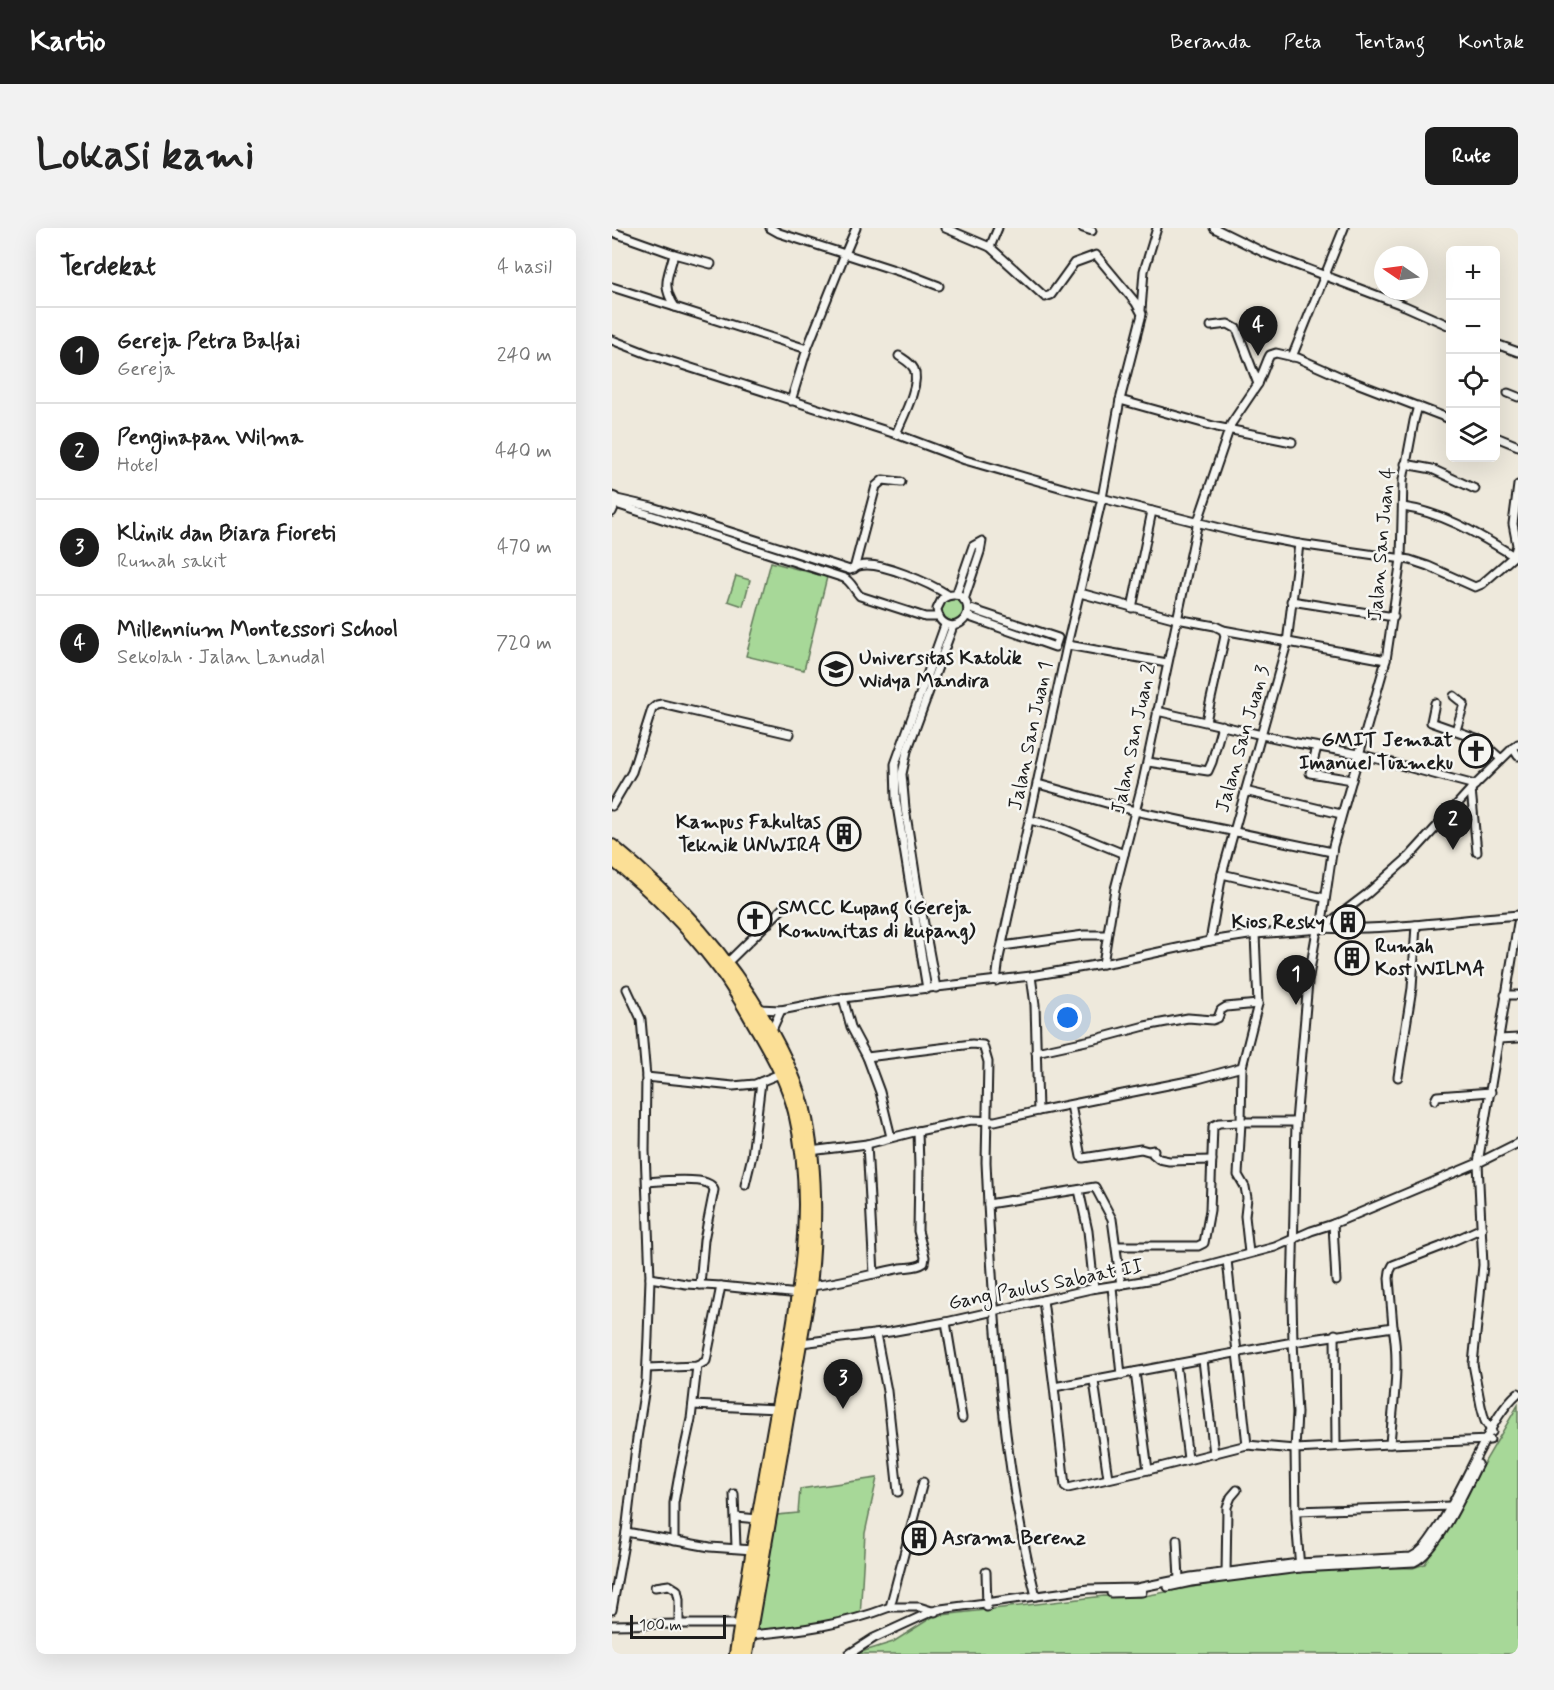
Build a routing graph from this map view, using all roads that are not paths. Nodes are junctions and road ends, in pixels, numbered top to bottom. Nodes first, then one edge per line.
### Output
1 (765, 228) edge
2 (770, 228) edge
3 (856, 228) edge
4 (945, 228) edge
5 (998, 228) edge
6 (1083, 228) edge
7 (1157, 228) edge
8 (1214, 228) edge
9 (1344, 228) edge
10 (1092, 231) dead end
11 (612, 232) edge
12 (990, 247) junction
13 (674, 254) junction
14 (845, 254) junction
15 (711, 264) dead end
16 (1323, 275) junction
17 (939, 286) dead end
18 (612, 287) edge
19 (675, 307) junction
20 (1141, 310) junction
21 (1446, 324) edge
22 (1211, 326) dead end
23 (612, 340) edge
24 (1500, 345) edge
25 (807, 349) junction
26 (1518, 352) edge
27 (899, 356) dead end
28 (1292, 357) junction
29 (1258, 384) junction
30 (1508, 393) dead end
31 (1518, 397) edge
32 (1120, 400) junction
33 (791, 401) junction
34 (1418, 406) junction
35 (1446, 417) edge
36 (1229, 430) junction
37 (896, 434) junction
38 (1500, 439) edge
39 (1292, 442) dead end
40 (1518, 446) edge
41 (1405, 464) junction
42 (901, 482) dead end
43 (1518, 484) edge
44 (1475, 489) dead end
45 (1102, 498) junction
46 (614, 503) edge
47 (1403, 507) junction
48 (1152, 511) junction
49 (1198, 521) junction
50 (1299, 544) junction
51 (1514, 556) junction
52 (1401, 559) junction
53 (854, 568) junction
54 (1080, 593) junction
55 (952, 595) junction
56 (964, 600) junction
57 (1291, 601) junction
58 (1132, 608) junction
59 (968, 612) junction
60 (939, 617) junction
61 (1394, 617) junction
62 (1177, 619) junction
63 (1006, 622) junction
64 (949, 625) junction
65 (1003, 630) junction
66 (1223, 630) junction
67 (1287, 643) junction
68 (1068, 645) junction
69 (1386, 660) junction
70 (1167, 663) junction
71 (927, 672) junction
72 (936, 674) junction
73 (1454, 696) dead end
74 (1436, 703) dead end
75 (1157, 711) junction
76 (1206, 721) junction
77 (1222, 725) junction
78 (1456, 730) junction
79 (790, 734) dead end
80 (1262, 735) junction
81 (1515, 746) edge
82 (1317, 747) junction
83 (1359, 754) junction
84 (1518, 756) edge
85 (1501, 759) junction
86 (1148, 762) junction
87 (1352, 780) junction
88 (1038, 784) junction
89 (1473, 787) junction
90 (1245, 793) junction
91 (612, 806) edge
92 (1136, 811) junction
93 (1341, 814) junction
94 (1030, 820) junction
95 (1233, 832) junction
96 (612, 846) edge
97 (1332, 852) junction
98 (1477, 852) dead end
99 (1124, 854) junction
100 (612, 859) edge
101 (1222, 874) junction
102 (1324, 898) junction
103 (788, 903) dead end
104 (754, 907) dead end
105 (1518, 915) edge
106 (919, 921) junction
107 (769, 922) junction
108 (1518, 922) edge
109 (1416, 925) junction
110 (1320, 929) junction
111 (1255, 934) junction
112 (1107, 935) junction
113 (1210, 941) junction
114 (1002, 946) junction
115 (707, 947) junction
116 (1515, 957) edge
117 (728, 963) junction
118 (1103, 964) junction
119 (1031, 976) junction
120 (996, 981) junction
121 (936, 988) junction
122 (627, 989) dead end
123 (927, 989) junction
124 (1518, 994) edge
125 (1505, 995) junction
126 (843, 998) junction
127 (1258, 1004) junction
128 (758, 1009) junction
129 (781, 1010) junction
130 (771, 1032) junction
131 (1518, 1038) edge
132 (1499, 1039) junction
133 (1036, 1052) junction
134 (867, 1057) junction
135 (1242, 1067) junction
136 (782, 1073) junction
137 (646, 1077) junction
138 (1398, 1077) dead end
139 (761, 1082) junction
140 (1491, 1092) junction
141 (1435, 1100) dead end
142 (1071, 1106) junction
143 (1038, 1111) junction
144 (988, 1122) junction
145 (1241, 1122) junction
146 (1296, 1122) junction
147 (918, 1131) junction
148 (891, 1137) junction
149 (1518, 1143) edge
150 (867, 1144) junction
151 (810, 1151) junction
152 (1212, 1160) junction
153 (1478, 1163) junction
154 (647, 1182) junction
155 (746, 1185) dead end
156 (1079, 1190) junction
157 (988, 1204) junction
158 (1333, 1224) junction
159 (1482, 1228) junction
160 (1293, 1239) junction
161 (1117, 1246) junction
162 (1249, 1253) junction
163 (1227, 1260) junction
164 (874, 1274) junction
165 (650, 1278) junction
166 (1336, 1281) dead end
167 (700, 1285) junction
168 (1121, 1285) junction
169 (721, 1286) junction
170 (810, 1286) junction
171 (1112, 1287) junction
172 (1094, 1288) junction
173 (799, 1294) junction
174 (1043, 1300) junction
175 (993, 1310) junction
176 (946, 1322) junction
177 (1393, 1327) junction
178 (876, 1334) junction
179 (1335, 1334) junction
180 (1293, 1342) junction
181 (801, 1343) junction
182 (1236, 1353) junction
183 (1203, 1360) junction
184 (1176, 1364) junction
185 (697, 1366) junction
186 (647, 1368) junction
187 (1135, 1372) junction
188 (1121, 1375) junction
189 (789, 1380) junction
190 (1094, 1381) junction
191 (1054, 1388) junction
192 (1518, 1393) edge
193 (693, 1405) junction
194 (778, 1409) junction
195 (962, 1418) dead end
196 (1490, 1436) junction
197 (1390, 1443) junction
198 (1247, 1445) junction
199 (1336, 1445) junction
200 (1295, 1449) junction
201 (1214, 1454) junction
202 (1188, 1459) junction
203 (1148, 1470) junction
204 (1108, 1478) junction
205 (923, 1482) dead end
206 (1237, 1490) dead end
207 (898, 1492) dead end
208 (734, 1494) dead end
209 (1451, 1506) junction
210 (1296, 1511) junction
211 (736, 1517) junction
212 (758, 1518) junction
213 (626, 1532) junction
214 (1177, 1540) dead end
215 (674, 1541) junction
216 (736, 1547) junction
217 (753, 1550) junction
218 (1300, 1565) junction
219 (986, 1572) dead end
220 (1226, 1575) junction
221 (1179, 1579) junction
222 (655, 1587) dead end
223 (1036, 1596) junction
224 (986, 1605) junction
225 (890, 1607) junction
226 (612, 1610) edge
227 (935, 1612) junction
228 (679, 1624) junction
229 (740, 1624) junction
230 (612, 1626) edge
231 (888, 1634) junction
232 (749, 1635) junction
233 (736, 1654) edge
234 (746, 1654) edge
235 (849, 1654) edge
236 (856, 1654) edge

1 - 2 street
2 - 14 street
3 - 14 street
4 - 12 street
5 - 12 street
6 - 10 street
7 - 20 street, Jalan San Juan 1
8 - 16 street
9 - 16 street
11 - 13 street
12 - 20 street
13 - 15 street
13 - 19 street
14 - 17 street
14 - 25 street
16 - 21 street
16 - 28 street
18 - 19 street
19 - 25 street
20 - 32 street, Jalan San Juan 1
22 - 29 street
23 - 33 street
24 - 26 street
25 - 33 street
27 - 37 street
28 - 29 street, Jalan San Juan 2
28 - 34 street
29 - 36 street, Jalan San Juan 2
30 - 31 street
32 - 36 street
32 - 45 street, Jalan San Juan 1
33 - 37 street
34 - 35 street
34 - 41 street, Jalan San Juan 4
36 - 39 street
36 - 49 street, Jalan San Juan 2
37 - 45 street
38 - 40 street
41 - 44 street
41 - 47 street, Jalan San Juan 4
42 - 53 street
43 - 51 street
45 - 48 street
45 - 54 street, Jalan San Juan 1
46 - 53 street
46 - 60 street
47 - 51 street
47 - 52 street, Jalan San Juan 4
48 - 49 street
48 - 58 street
49 - 50 street
49 - 62 street, Jalan San Juan 2
50 - 52 street
50 - 57 street, Jalan San Juan 3
51 - 52 street
52 - 61 street, Jalan San Juan 4
53 - 55 street
54 - 58 street
54 - 68 street, Jalan San Juan 1
55 - 56 street
55 - 56 street
55 - 60 street
56 - 59 street
57 - 61 street
57 - 67 street, Jalan San Juan 3
58 - 62 street
59 - 63 street
59 - 64 street
59 - 65 street
60 - 64 street
61 - 69 street, Jalan San Juan 4
62 - 66 street
62 - 70 street, Jalan San Juan 2
63 - 65 street
63 - 65 street
64 - 71 street
64 - 72 street
66 - 67 street
66 - 76 street
67 - 69 street
67 - 80 street, Jalan San Juan 3
68 - 70 street
68 - 88 street, Jalan San Juan 1
69 - 83 street, Jalan San Juan 4
70 - 75 street, Jalan San Juan 2
71 - 72 street
71 - 106 street
72 - 106 street
73 - 78 street
74 - 78 street
75 - 76 street
75 - 86 street, Jalan San Juan 2
76 - 77 street
77 - 80 street
77 - 86 street
78 - 85 street
79 - 91 street
80 - 82 street
80 - 90 street, Jalan San Juan 3
81 - 84 street
81 - 85 street
82 - 83 street
82 - 87 street
83 - 87 street, Jalan San Juan 4
83 - 89 street
85 - 89 street
86 - 92 street, Jalan San Juan 2
87 - 93 street, Jalan San Juan 4
88 - 92 street
88 - 94 street, Jalan San Juan 1
89 - 98 street
89 - 110 street
90 - 93 street
90 - 95 street, Jalan San Juan 3
92 - 95 street
92 - 99 street, Jalan San Juan 2
93 - 97 street, Jalan San Juan 4
94 - 99 street
94 - 114 street, Jalan San Juan 1
95 - 97 street
95 - 101 street, Jalan San Juan 3
96 - 115 highway
97 - 102 street, Jalan San Juan 4
99 - 112 street, Jalan San Juan 2
100 - 115 highway
101 - 102 street
101 - 113 street, Jalan San Juan 3
102 - 110 street, Jalan San Juan 4
103 - 107 street
104 - 107 street
105 - 109 street
106 - 121 street
106 - 123 street
107 - 117 street
108 - 116 street
109 - 110 street
109 - 138 street
110 - 111 street
110 - 146 street, Jalan San Juan 4
111 - 113 street
111 - 127 street
112 - 114 street
112 - 118 street, Jalan San Juan 2
113 - 118 street
114 - 120 street, Jalan San Juan 1
115 - 117 highway
115 - 136 highway
116 - 125 street
117 - 128 highway
118 - 119 street
119 - 120 street
119 - 133 street
120 - 121 street
121 - 123 street
122 - 137 street
123 - 126 street
124 - 125 street
125 - 132 street
126 - 129 street
126 - 134 street
127 - 133 street
127 - 135 street
128 - 129 street
128 - 130 highway
129 - 130 street
130 - 151 highway
131 - 132 street
132 - 140 street
133 - 143 street
134 - 144 street
134 - 148 street
135 - 142 street
135 - 145 street
136 - 139 street
136 - 173 highway
137 - 139 street
137 - 154 street
139 - 155 street
140 - 141 street
140 - 153 street
142 - 143 street
142 - 152 street
143 - 144 street
144 - 147 street
144 - 157 street
145 - 146 street
145 - 152 street
145 - 162 street
146 - 160 street, Jalan San Juan 4
147 - 148 street
147 - 164 street
148 - 150 street
149 - 153 street, Gang Paulus Sabaat II
150 - 151 street
150 - 164 street
151 - 170 highway
152 - 161 street
153 - 158 street, Gang Paulus Sabaat II
153 - 159 street
154 - 165 street
154 - 167 street
156 - 157 street
156 - 161 street
156 - 172 street
157 - 175 street
158 - 160 street, Gang Paulus Sabaat II
158 - 166 street
159 - 177 street
159 - 196 street
160 - 162 street, Gang Paulus Sabaat II
160 - 180 street, Jalan San Juan 4
161 - 168 street
162 - 163 street, Gang Paulus Sabaat II
163 - 168 street, Gang Paulus Sabaat II
163 - 182 street
164 - 170 street
165 - 167 street
165 - 186 street
167 - 169 street
168 - 171 street, Gang Paulus Sabaat II
169 - 173 street
169 - 185 street
170 - 181 highway
171 - 172 street, Gang Paulus Sabaat II
171 - 188 street
172 - 174 street, Gang Paulus Sabaat II
173 - 189 highway
174 - 175 street, Gang Paulus Sabaat II
174 - 191 street
175 - 176 street, Gang Paulus Sabaat II
175 - 223 street
176 - 178 street, Gang Paulus Sabaat II
176 - 195 street
177 - 179 street
177 - 197 street
178 - 181 street, Gang Paulus Sabaat II
178 - 207 street
179 - 180 street
179 - 199 street
180 - 182 street
180 - 200 street, Jalan San Juan 4
181 - 189 highway
182 - 183 street
182 - 198 street
183 - 184 street
183 - 201 street
184 - 187 street
184 - 202 street
185 - 186 street
185 - 193 street
186 - 213 street
187 - 188 street
187 - 203 street
188 - 190 street
189 - 194 highway
189 - 232 highway
190 - 191 street
190 - 204 street
191 - 204 street
192 - 196 street
193 - 194 street
193 - 215 street
194 - 212 highway
196 - 197 street
196 - 209 street
196 - 218 street
197 - 199 street
198 - 200 street
198 - 201 street
199 - 200 street
200 - 210 street, Jalan San Juan 4
201 - 202 street
202 - 203 street
203 - 204 street
205 - 225 street
206 - 220 street
208 - 211 street
209 - 210 street
209 - 218 street
210 - 218 street, Jalan San Juan 4
211 - 212 street
211 - 216 street
212 - 217 highway
213 - 215 street
213 - 226 street
214 - 221 street
215 - 216 street
216 - 217 street
217 - 229 highway
218 - 220 street
219 - 224 street
220 - 221 street
220 - 224 street
221 - 223 street
222 - 228 street
223 - 224 street
224 - 227 street
225 - 227 street
225 - 232 street
227 - 231 street
228 - 229 street
228 - 230 street
229 - 233 highway
231 - 235 street
231 - 236 street
232 - 234 highway

